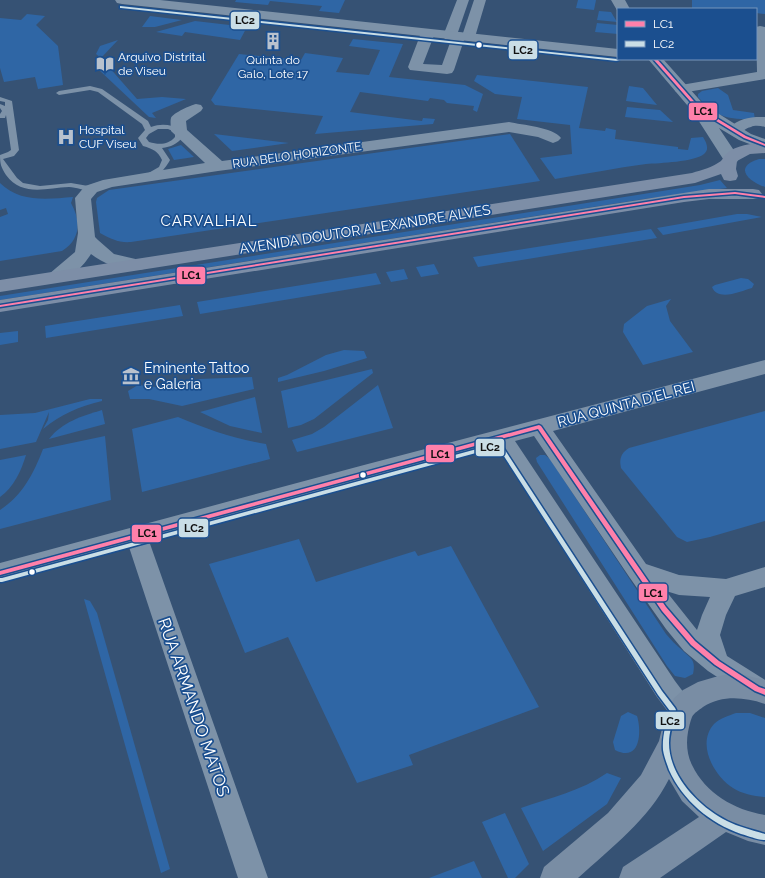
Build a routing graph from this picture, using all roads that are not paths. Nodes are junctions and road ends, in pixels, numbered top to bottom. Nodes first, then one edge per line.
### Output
1 (122, 0) edge
2 (463, 0) edge
3 (480, 0) edge
4 (765, 31) edge
5 (428, 33) junction
6 (459, 36) junction
7 (617, 53) edge
8 (656, 60) edge
9 (765, 75) edge
10 (681, 89) junction
11 (59, 93) dead end
12 (0, 99) edge
13 (0, 106) edge
14 (196, 108) dead end
15 (699, 109) junction
16 (1, 116) edge
17 (12, 121) junction
18 (765, 122) edge
19 (148, 128) junction
20 (179, 130) junction
21 (735, 131) junction
22 (553, 138) dead end
23 (765, 145) edge
24 (156, 147) junction
25 (765, 148) edge
26 (14, 150) junction
27 (0, 157) edge
28 (0, 160) edge
29 (729, 161) junction
30 (218, 166) junction
31 (11, 174) junction
32 (147, 177) junction
33 (91, 189) junction
34 (759, 196) edge
35 (86, 237) junction
36 (138, 265) junction
37 (56, 278) junction
38 (0, 286) edge
39 (0, 306) edge
40 (765, 367) edge
41 (539, 427) junction
42 (502, 437) junction
43 (136, 536) junction
44 (638, 571) junction
45 (0, 572) edge
46 (765, 576) edge
47 (726, 589) junction
48 (717, 663) junction
49 (761, 691) edge
50 (681, 709) junction
51 (673, 743) junction
52 (750, 828) edge
53 (252, 878) edge
54 (555, 878) edge
55 (634, 878) edge

1 - 5 street
2 - 6 street
3 - 6 street
4 - 9 street
5 - 6 street
5 - 6 street
6 - 7 street
8 - 10 street
9 - 10 street
10 - 15 street
11 - 19 lane
12 - 17 lane
13 - 16 lane
14 - 20 street
15 - 21 street
15 - 29 street
16 - 17 lane
17 - 26 lane
18 - 21 street
19 - 20 lane
19 - 24 lane
20 - 24 lane
20 - 30 street
21 - 23 street
22 - 30 street, RUA BELO HORIZONTE
24 - 32 lane
25 - 29 main road, AVENIDA DOUTOR ALEXANDRE ALVES
26 - 27 lane
26 - 31 lane
28 - 31 lane
29 - 34 main road
29 - 36 main road, AVENIDA DOUTOR ALEXANDRE ALVES
30 - 32 street, RUA BELO HORIZONTE
31 - 33 lane
32 - 33 street, RUA BELO HORIZONTE
33 - 35 street
34 - 39 main road, AVENIDA DOUTOR ALEXANDRE ALVES
35 - 36 street
35 - 37 street
36 - 37 main road, AVENIDA DOUTOR ALEXANDRE ALVES
37 - 38 main road, AVENIDA DOUTOR ALEXANDRE ALVES
40 - 41 street, RUA QUINTA D'EL REI
41 - 42 street, RUA QUINTA D'EL REI
41 - 44 street
42 - 43 street, RUA QUINTA D'EL REI
42 - 50 street
43 - 45 street, RUA QUINTA D'EL REI
43 - 53 street, RUA ARMANDO MATOS
44 - 47 street
44 - 48 street
46 - 47 street
47 - 48 street
48 - 49 street
49 - 50 main road
50 - 51 main road
51 - 52 main road
51 - 54 main road
52 - 55 main road

